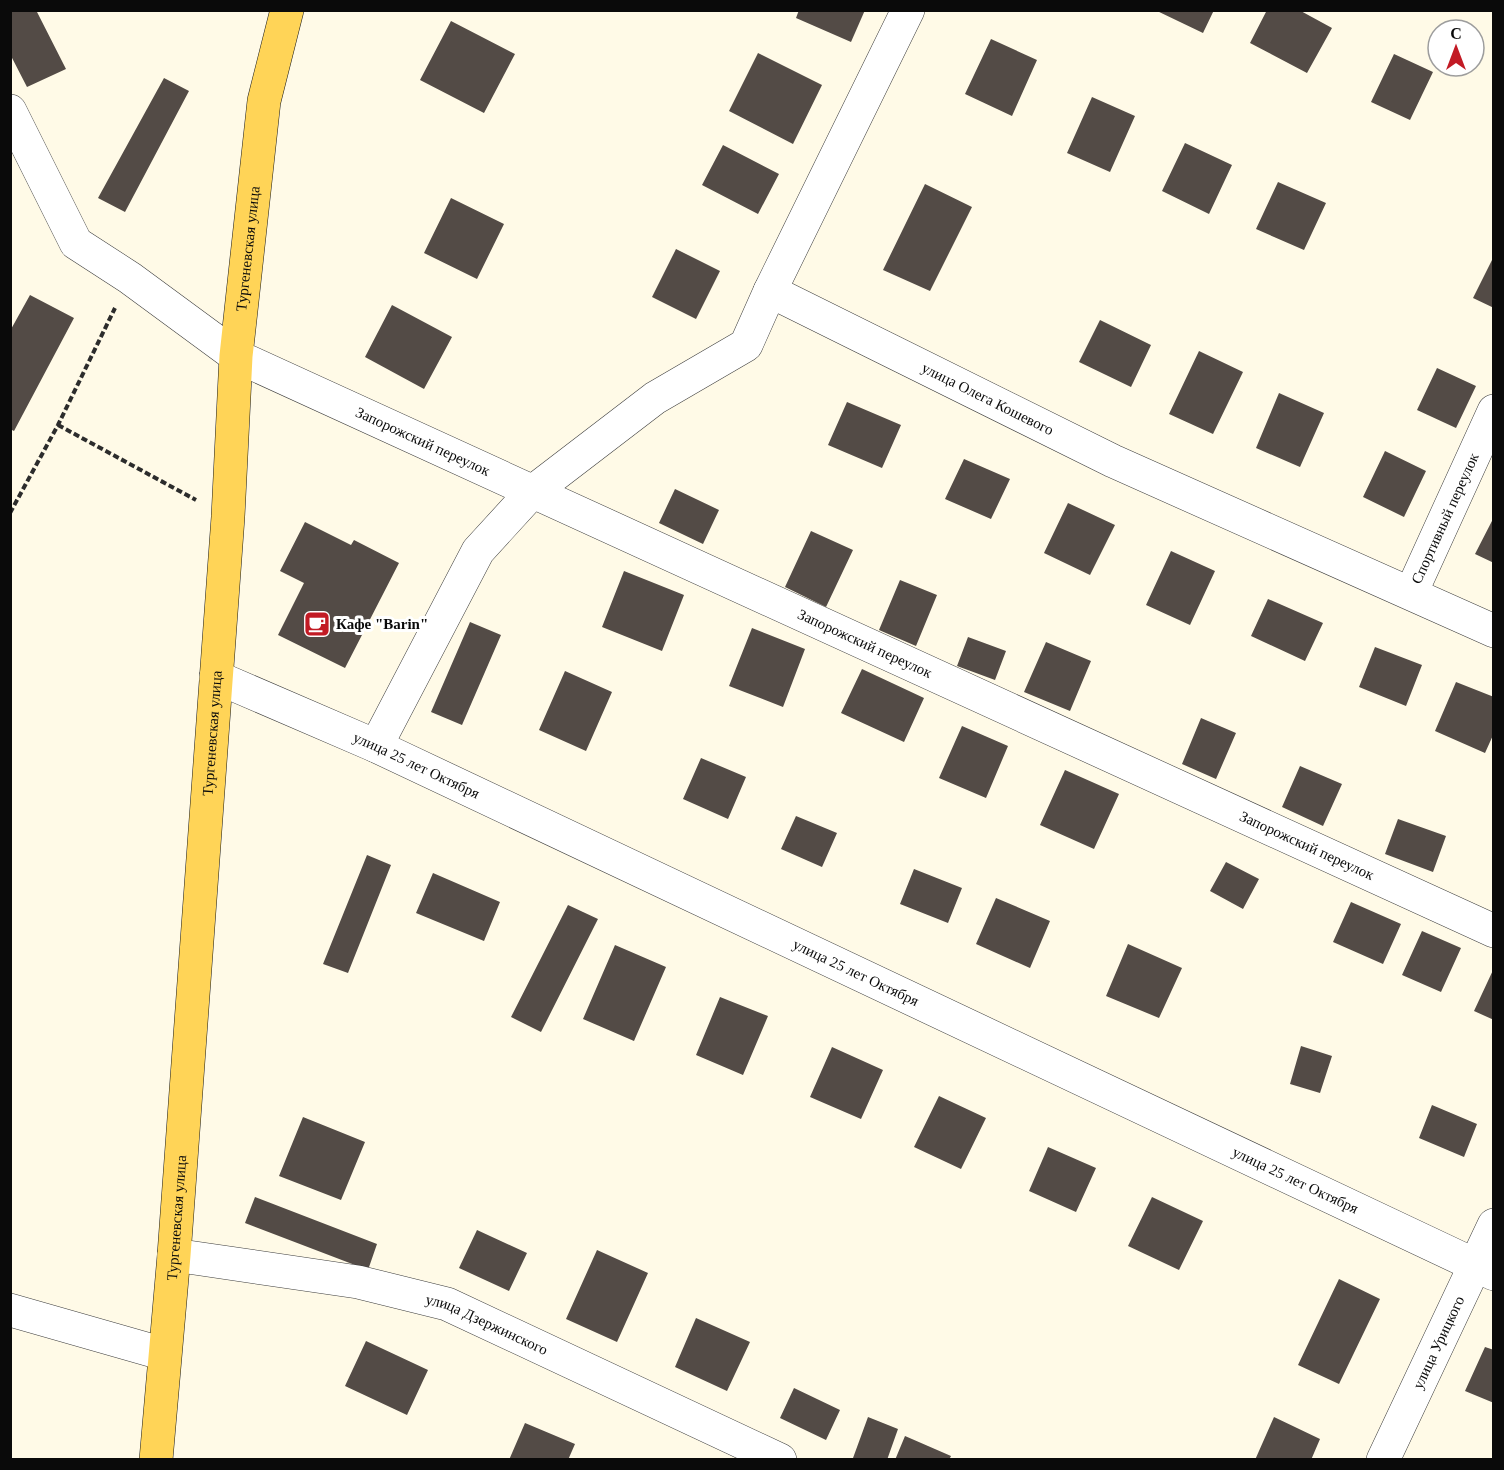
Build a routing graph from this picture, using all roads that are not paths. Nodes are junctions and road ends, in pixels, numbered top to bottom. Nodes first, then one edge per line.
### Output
1 (287, 10) edge
2 (908, 10) edge
3 (10, 111) edge
4 (770, 291) junction
5 (236, 356) junction
6 (1494, 411) edge
7 (531, 493) junction
8 (1410, 593) junction
9 (1494, 631) edge
10 (216, 677) junction
11 (376, 746) junction
12 (1494, 931) edge
13 (1494, 1225) edge
14 (174, 1255) junction
15 (1484, 1270) edge
16 (10, 1310) edge
17 (164, 1354) junction
18 (156, 1460) edge
19 (780, 1460) edge
20 (1383, 1460) edge

1 - 5 main road, Тургеневская улица
2 - 4 street
3 - 5 street, Запорожский переулок
4 - 7 street
4 - 8 street, улица Олега Кошевого
5 - 7 street, Запорожский переулок
5 - 10 main road, Тургеневская улица
6 - 8 street, Спортивный переулок
7 - 11 street
7 - 12 street, Запорожский переулок
8 - 9 street, улица Олега Кошевого
10 - 11 street, улица 25 лет Октября
10 - 14 main road, Тургеневская улица
11 - 15 street, улица 25 лет Октября
13 - 15 street, улица Урицкого
14 - 17 main road, Тургеневская улица
14 - 19 street, улица Дзержинского
15 - 20 street, улица Урицкого
16 - 17 street
17 - 18 main road, Тургеневская улица

